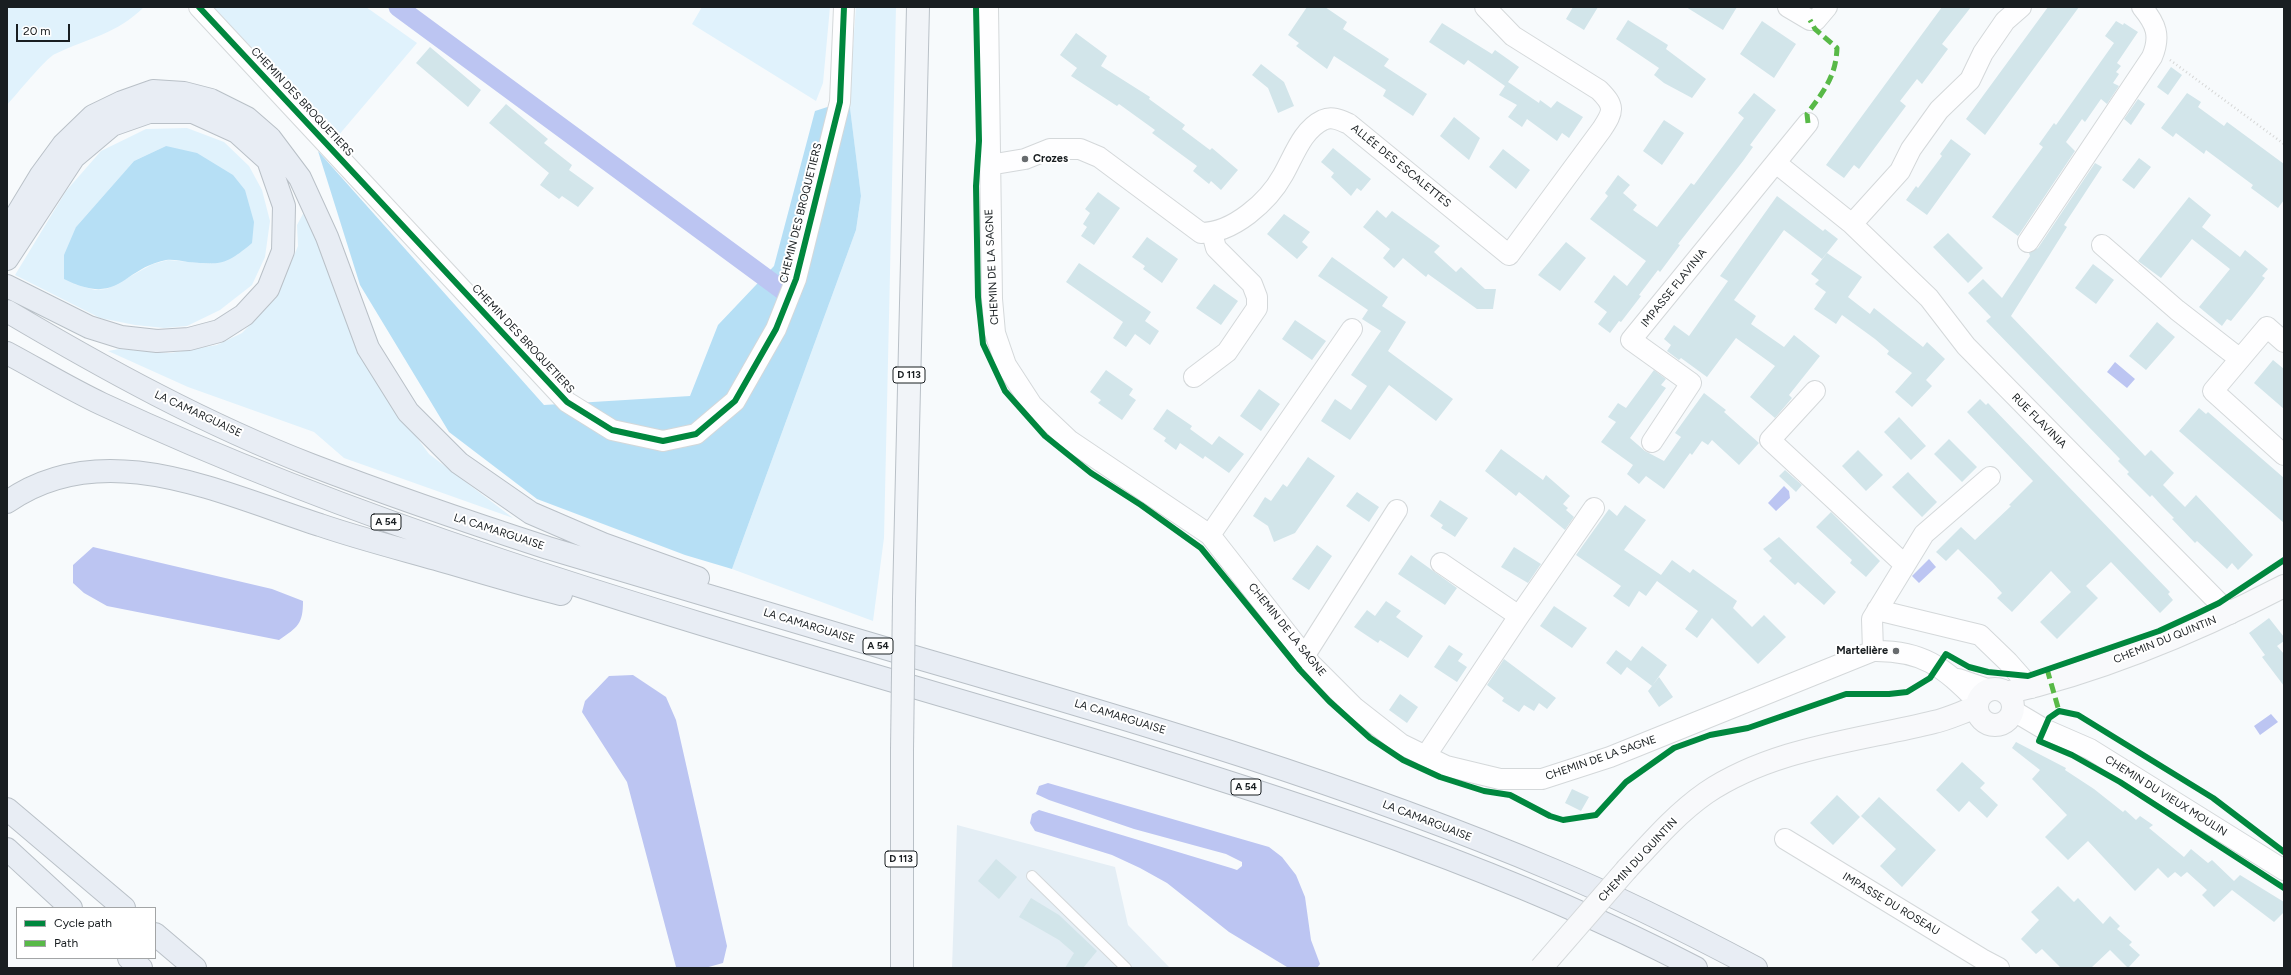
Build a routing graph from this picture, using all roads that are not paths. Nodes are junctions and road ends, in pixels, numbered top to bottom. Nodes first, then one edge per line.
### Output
1 (199, 7) edge
2 (844, 7) edge
3 (918, 7) edge
4 (988, 7) edge
5 (1485, 7) edge
6 (1788, 7) edge
7 (1827, 7) edge
8 (2021, 7) edge
9 (2142, 7) edge
10 (1808, 123) dead end
11 (1776, 163) junction
12 (989, 165) junction
13 (1852, 224) junction
14 (13, 230) edge
15 (1212, 233) junction
16 (2028, 242) dead end
17 (2102, 245) dead end
18 (7, 259) edge
19 (7, 286) edge
20 (7, 311) edge
21 (1352, 329) dead end
22 (2284, 342) edge
23 (7, 353) edge
24 (2240, 359) junction
25 (1194, 377) dead end
26 (1815, 391) dead end
27 (1652, 442) dead end
28 (2284, 455) edge
29 (1990, 477) dead end
30 (7, 502) edge
31 (1594, 508) dead end
32 (1397, 510) dead end
33 (1210, 535) junction
34 (1441, 563) dead end
35 (1904, 564) junction
36 (2284, 586) edge
37 (1877, 610) junction
38 (2230, 614) junction
39 (1519, 616) junction
40 (855, 639) junction
41 (782, 648) junction
42 (1873, 652) junction
43 (1305, 655) junction
44 (2036, 686) junction
45 (1995, 706) junction
46 (1425, 757) junction
47 (7, 809) edge
48 (7, 826) edge
49 (1785, 839) dead end
50 (7, 849) edge
51 (7, 860) edge
52 (2284, 870) edge
53 (1032, 876) dead end
54 (69, 907) edge
55 (69, 907) edge
56 (117, 907) edge
57 (123, 907) edge
58 (156, 936) edge
59 (130, 959) edge
60 (141, 968) edge
61 (195, 968) edge
62 (902, 968) edge
63 (1126, 968) edge
64 (1541, 968) edge
65 (1696, 968) edge
66 (1756, 968) edge
67 (1999, 968) edge

1 - 2 street, CHEMIN DES BROQUETIERS
3 - 62 main road, D 113, bridge
4 - 12 street, CHEMIN DE LA SAGNE
5 - 15 street, ALLÉE DES ESCALETTES
6 - 7 street
8 - 13 street
9 - 16 street
10 - 11 street, IMPASSE FLAVINIA
11 - 13 street, RUE FLAVINIA
11 - 27 street, IMPASSE FLAVINIA
12 - 15 street
12 - 33 street, CHEMIN DE LA SAGNE
13 - 38 street, RUE FLAVINIA
14 - 18 highway
14 - 19 highway
14 - 40 highway
15 - 25 street
17 - 24 street
20 - 40 highway, LA CAMARGUAISE / A 54
21 - 33 street
22 - 24 street
23 - 41 highway, A 54
24 - 28 street
26 - 35 street
29 - 35 street
30 - 41 highway
31 - 39 street
32 - 43 street
33 - 43 street, CHEMIN DE LA SAGNE
34 - 39 street
35 - 37 street
36 - 38 street, CHEMIN DU QUINTIN
37 - 42 street
37 - 44 street
38 - 44 street, CHEMIN DU QUINTIN
39 - 46 street
40 - 66 highway, LA CAMARGUAISE / A 54
41 - 65 highway, A 54
42 - 45 street, CHEMIN DE LA SAGNE
42 - 46 street, CHEMIN DE LA SAGNE
43 - 46 street, CHEMIN DE LA SAGNE
44 - 45 street, CHEMIN DU QUINTIN
45 - 52 street, CHEMIN DU VIEUX MOULIN
45 - 64 street, CHEMIN DU QUINTIN, bridge
47 - 57 highway
48 - 56 highway
49 - 67 street, IMPASSE DU ROSEAU
50 - 54 highway
51 - 55 highway
53 - 63 lane
58 - 61 highway
59 - 60 highway

